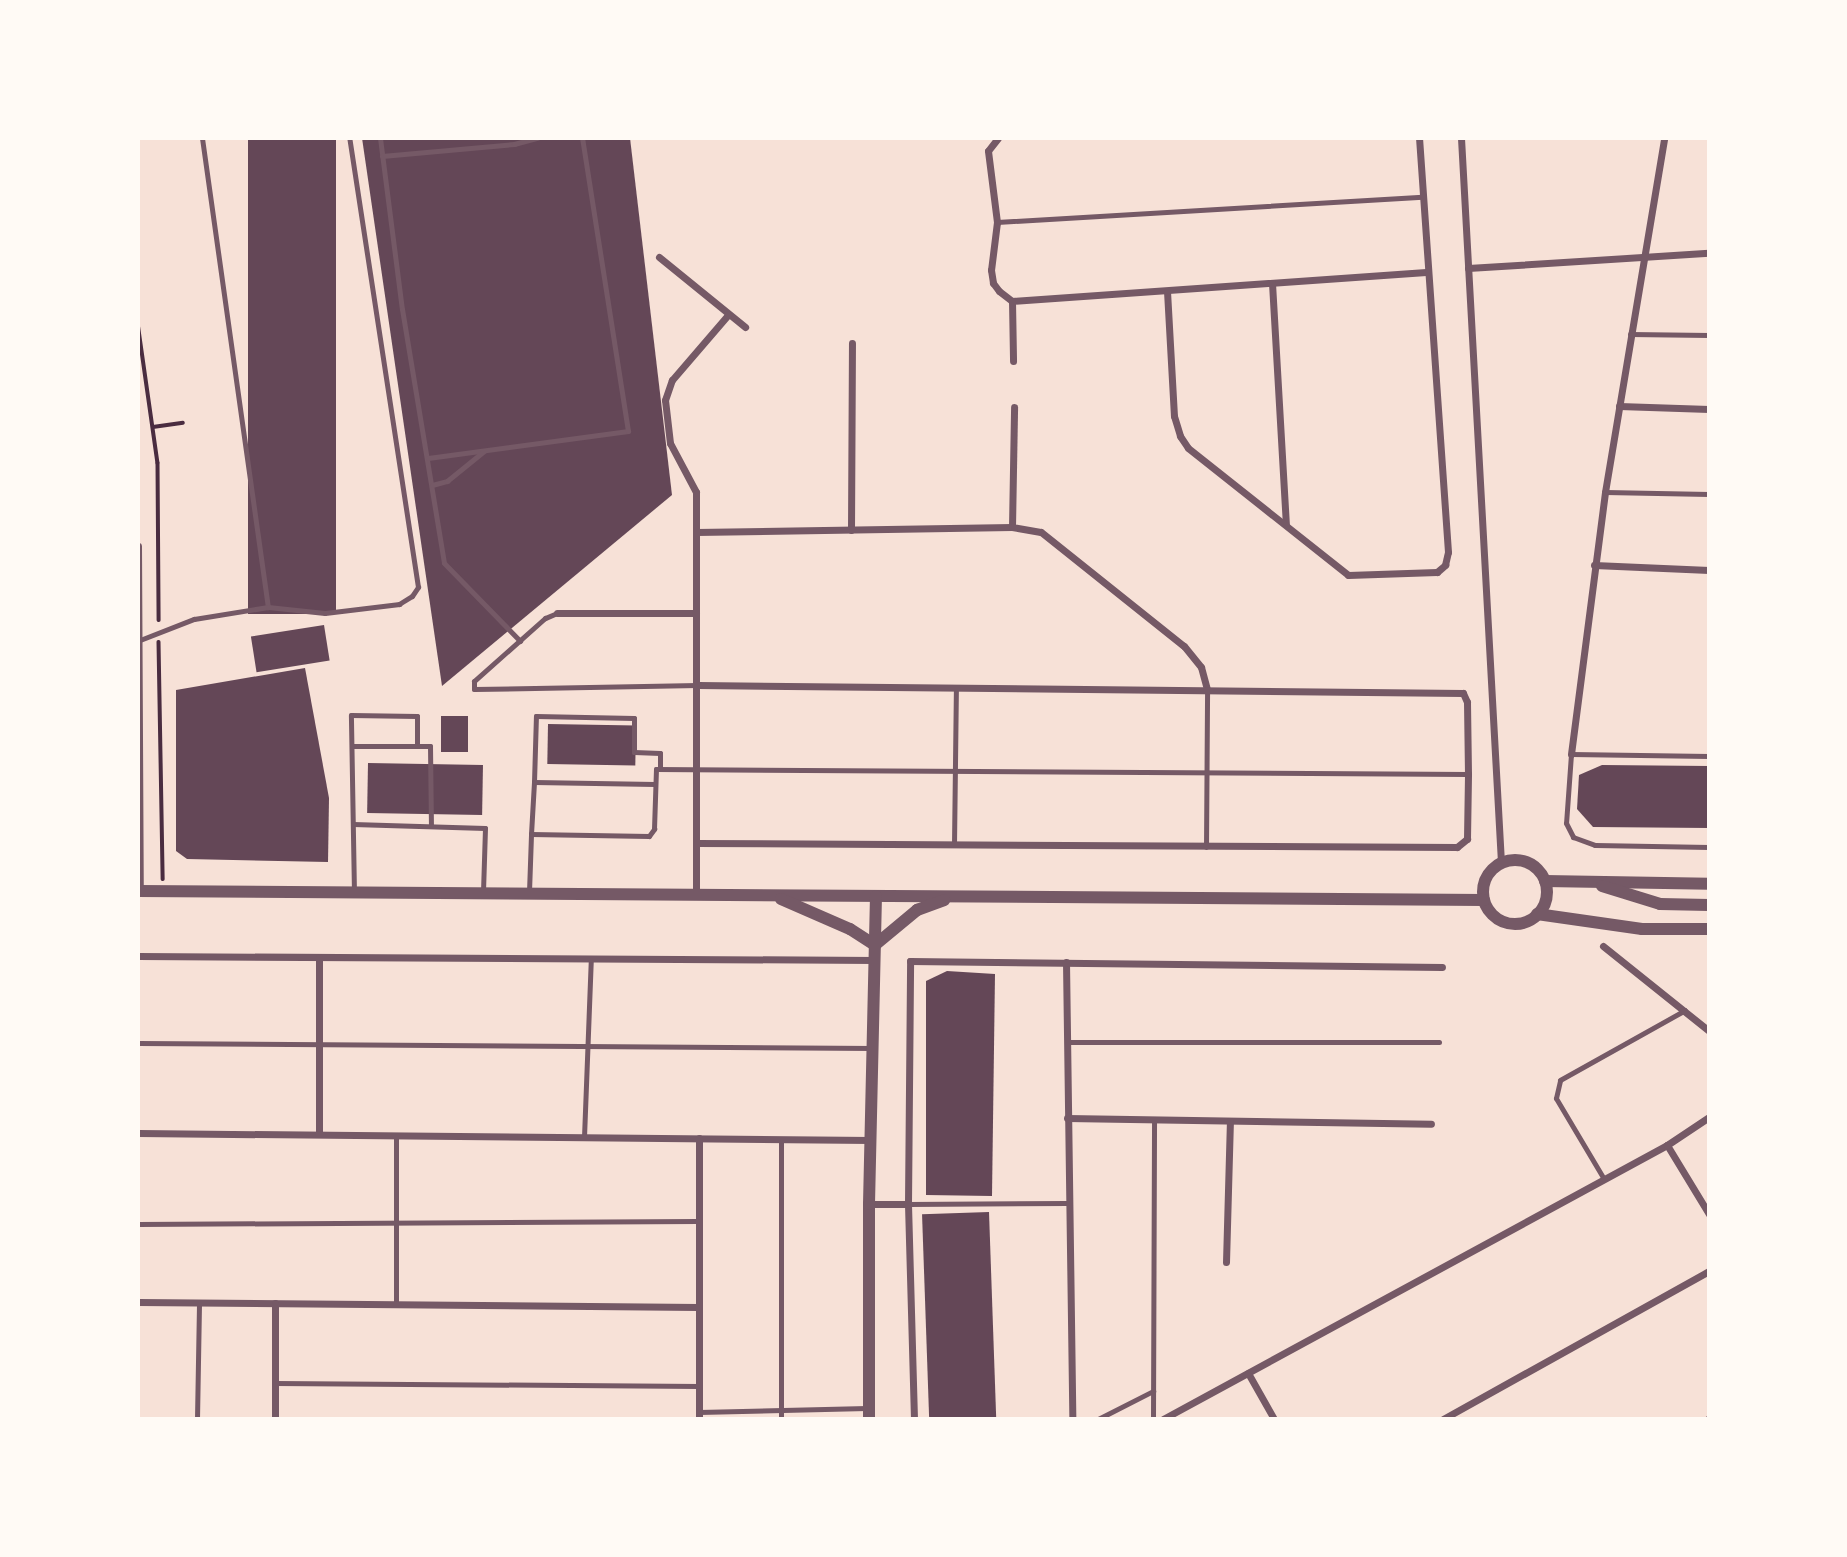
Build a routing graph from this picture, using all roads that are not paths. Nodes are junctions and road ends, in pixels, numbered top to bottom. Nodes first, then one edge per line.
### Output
1 (202, 138) edge
2 (349, 138) edge
3 (380, 138) edge
4 (537, 138) edge
5 (582, 138) edge
6 (998, 138) edge
7 (1419, 138) edge
8 (1461, 138) edge
9 (1664, 138) edge
10 (382, 156) junction
11 (1422, 197) junction
12 (996, 222) junction
13 (1709, 253) edge
14 (659, 257) dead end
15 (1643, 257) junction
16 (1468, 268) junction
17 (1426, 272) junction
18 (1272, 284) junction
19 (1167, 291) junction
20 (1012, 301) junction
21 (728, 315) junction
22 (745, 327) dead end
23 (1630, 334) junction
24 (1709, 335) edge
25 (852, 343) dead end
26 (1013, 362) dead end
27 (1619, 406) junction
28 (1014, 407) dead end
29 (1709, 409) edge
30 (485, 450) junction
31 (428, 458) junction
32 (432, 485) junction
33 (1605, 492) junction
34 (1709, 495) edge
35 (1286, 524) junction
36 (1012, 527) junction
37 (851, 530) junction
38 (696, 532) junction
39 (138, 546) edge
40 (1594, 565) junction
41 (1709, 570) edge
42 (139, 596) edge
43 (268, 607) junction
44 (557, 613) joint
45 (696, 613) junction
46 (140, 640) edge
47 (520, 641) junction
48 (698, 685) junction
49 (956, 685) junction
50 (1207, 689) junction
51 (352, 746) junction
52 (418, 746) junction
53 (1571, 754) junction
54 (1709, 756) edge
55 (696, 768) junction
56 (660, 769) junction
57 (1206, 770) junction
58 (956, 771) junction
59 (1468, 774) junction
60 (534, 782) junction
61 (655, 783) junction
62 (353, 824) junction
63 (431, 826) junction
64 (139, 831) edge
65 (531, 834) junction
66 (696, 843) junction
67 (954, 845) junction
68 (1206, 847) junction
69 (1709, 847) edge
70 (1501, 863) junction
71 (1545, 881) junction
72 (1588, 881) junction
73 (1709, 884) edge
74 (139, 891) edge
75 (354, 893) junction
76 (483, 894) junction
77 (529, 894) junction
78 (696, 895) junction
79 (774, 896) junction
80 (876, 897) junction
81 (954, 897) junction
82 (1484, 900) junction
83 (1709, 905) edge
84 (1537, 914) junction
85 (1709, 929) edge
86 (875, 945) junction
87 (1603, 946) dead end
88 (138, 956) edge
89 (319, 957) junction
90 (591, 958) junction
91 (875, 960) junction
92 (1066, 962) junction
93 (1442, 967) dead end
94 (1685, 1010) junction
95 (1709, 1031) edge
96 (1067, 1042) junction
97 (1439, 1042) dead end
98 (138, 1043) edge
99 (319, 1044) junction
100 (587, 1046) junction
101 (873, 1048) junction
102 (1709, 1117) edge
103 (1066, 1118) junction
104 (1154, 1119) junction
105 (1230, 1121) junction
106 (1431, 1124) dead end
107 (138, 1133) edge
108 (319, 1134) junction
109 (396, 1135) junction
110 (584, 1137) junction
111 (699, 1138) junction
112 (781, 1139) junction
113 (871, 1140) junction
114 (1667, 1145) junction
115 (1604, 1179) junction
116 (1067, 1203) junction
117 (869, 1204) junction
118 (908, 1204) junction
119 (1709, 1214) edge
120 (698, 1221) junction
121 (138, 1224) edge
122 (395, 1224) junction
123 (1226, 1262) dead end
124 (1709, 1270) edge
125 (138, 1302) edge
126 (199, 1302) junction
127 (275, 1303) junction
128 (396, 1304) junction
129 (698, 1307) junction
130 (1248, 1373) junction
131 (275, 1383) junction
132 (699, 1386) junction
133 (1153, 1391) junction
134 (780, 1410) junction
135 (869, 1413) edge
136 (699, 1415) edge
137 (197, 1419) edge
138 (275, 1419) edge
139 (781, 1419) edge
140 (914, 1419) edge
141 (1072, 1419) edge
142 (1098, 1419) edge
143 (1153, 1419) edge
144 (1163, 1419) edge
145 (1274, 1419) edge
146 (1443, 1419) edge

1 - 43 lane
2 - 43 lane
3 - 10 lane
4 - 10 lane
5 - 30 lane
6 - 12 street
7 - 11 street
8 - 16 street
9 - 15 street
10 - 31 lane
11 - 12 lane
11 - 17 street
12 - 20 street
13 - 15 street
14 - 21 street
15 - 16 street
15 - 23 street
16 - 70 street
17 - 18 street
17 - 35 street
18 - 19 street
18 - 35 street
19 - 20 street
19 - 35 street
20 - 26 street
21 - 22 street
21 - 38 street
23 - 24 lane
23 - 27 street
25 - 37 street
27 - 29 street
27 - 33 street
28 - 36 street
30 - 31 lane
30 - 32 lane
31 - 32 lane
32 - 47 lane
33 - 34 lane
33 - 40 street
36 - 37 street
36 - 50 street
37 - 38 street
38 - 45 street
39 - 42 street
40 - 41 street
40 - 53 street
42 - 46 street
43 - 46 lane
44 - 45 street
44 - 47 lane
45 - 48 street
46 - 64 street
47 - 48 lane
48 - 49 street
48 - 55 street
49 - 50 street
49 - 58 lane
50 - 57 lane
50 - 59 street
51 - 52 lane
51 - 52 lane
51 - 62 lane
52 - 63 lane
53 - 54 lane
53 - 69 lane
55 - 56 lane
55 - 58 lane
55 - 66 street
56 - 60 lane
56 - 61 lane
57 - 58 lane
57 - 59 lane
57 - 68 lane
58 - 67 lane
59 - 68 street
60 - 61 lane
60 - 65 lane
61 - 65 lane
62 - 63 lane
62 - 75 lane
63 - 76 lane
64 - 74 street
65 - 77 lane
66 - 67 street
66 - 78 street
67 - 68 street
70 - 71 street
70 - 82 street
71 - 72 street
71 - 84 street
72 - 73 street
72 - 83 street
74 - 75 street
75 - 76 street
76 - 77 street
77 - 78 street
78 - 79 street
79 - 80 street
79 - 86 street
80 - 81 street
80 - 86 street
81 - 82 street
81 - 86 street
82 - 84 street
84 - 85 street
86 - 91 street
87 - 94 street
88 - 89 street
89 - 90 street
89 - 99 street
90 - 91 street
90 - 100 lane
91 - 101 street
92 - 93 street
92 - 96 street
92 - 118 street
94 - 95 street
94 - 115 lane
96 - 97 lane
96 - 103 street
98 - 99 lane
99 - 100 lane
99 - 108 street
100 - 101 lane
100 - 110 lane
101 - 113 street
102 - 114 street
103 - 104 street
103 - 116 street
104 - 105 street
104 - 133 lane
105 - 106 street
105 - 123 street
107 - 108 street
108 - 109 street
109 - 110 street
109 - 122 lane
110 - 111 street
111 - 112 street
111 - 120 street
112 - 113 street
112 - 134 lane
113 - 117 street
114 - 115 street
114 - 119 street
115 - 130 street
116 - 118 lane
116 - 141 street
117 - 118 street
117 - 135 street
118 - 140 street
120 - 122 lane
120 - 129 street
121 - 122 lane
122 - 128 lane
124 - 146 street
125 - 126 street
126 - 127 street
126 - 137 lane
127 - 128 street
127 - 131 street
128 - 129 street
129 - 132 street
130 - 144 street
130 - 145 street
131 - 132 lane
131 - 138 street
132 - 136 street
133 - 142 lane
133 - 143 lane
134 - 135 lane
134 - 136 lane
134 - 139 lane

